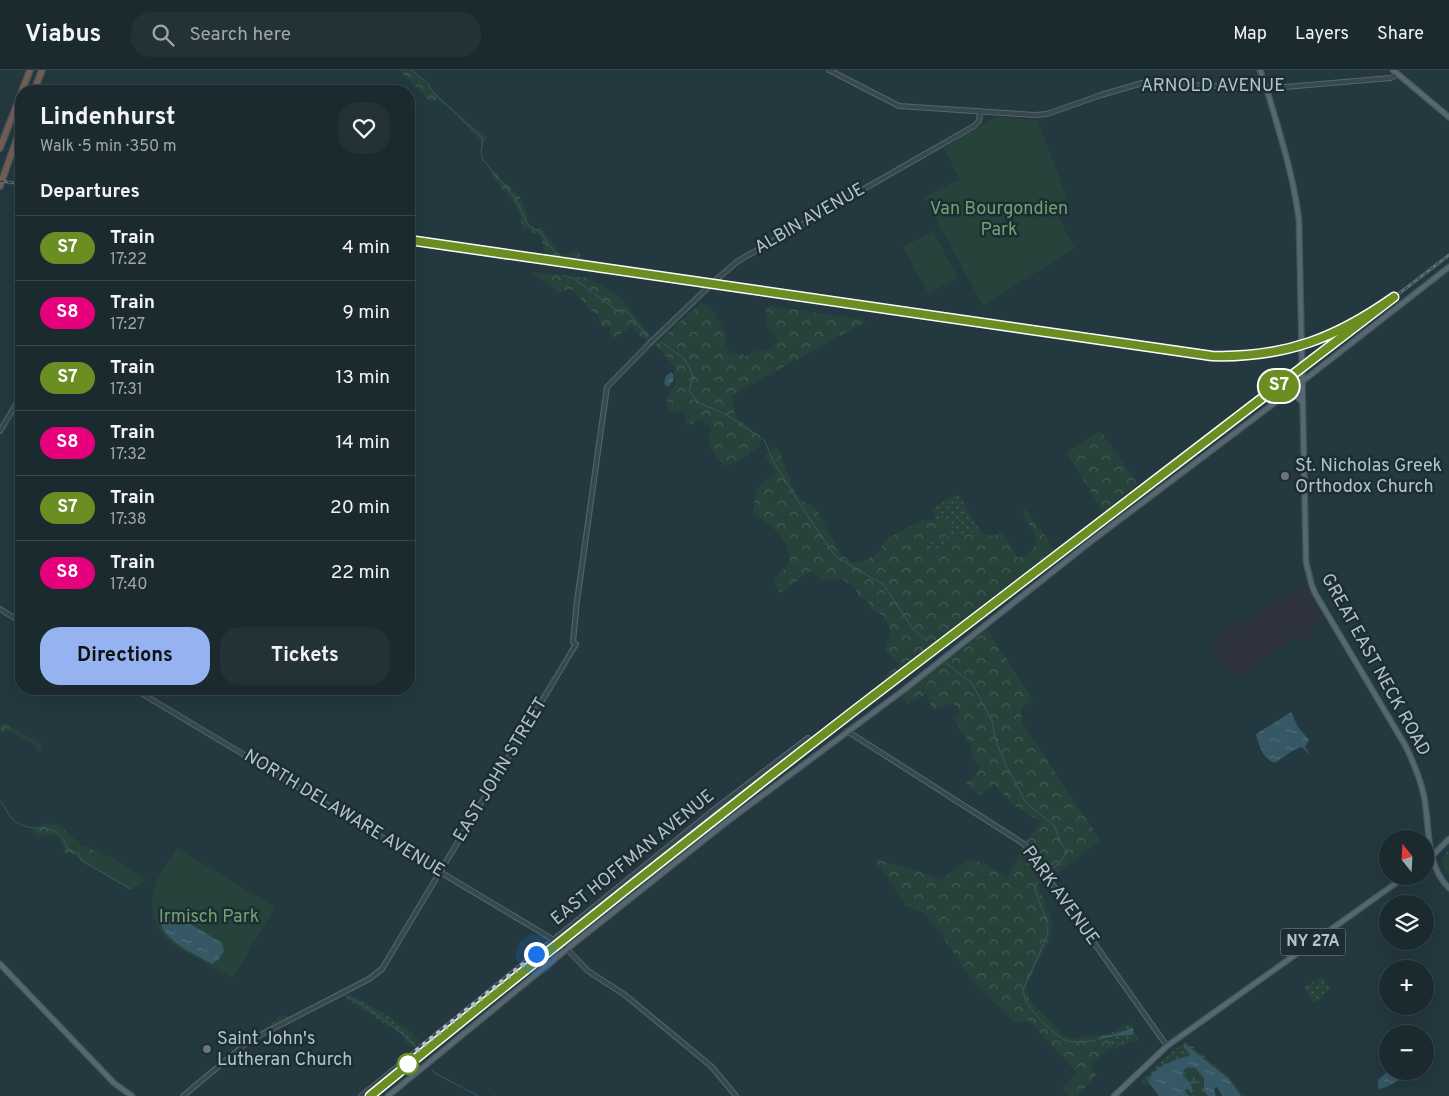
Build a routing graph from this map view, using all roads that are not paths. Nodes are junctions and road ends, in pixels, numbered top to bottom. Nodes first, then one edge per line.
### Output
1 (30, 70) edge
2 (42, 70) edge
3 (830, 70) edge
4 (1260, 70) edge
5 (1393, 70) edge
6 (1398, 74) junction
7 (25, 85) edge
8 (36, 85) edge
9 (1266, 88) junction
10 (15, 110) edge
11 (980, 112) junction
12 (1449, 117) edge
13 (15, 143) edge
14 (0, 148) edge
15 (0, 170) edge
16 (3, 177) junction
17 (0, 186) edge
18 (1449, 267) edge
19 (650, 343) joint
20 (1302, 382) junction
21 (1282, 398) junction
22 (1302, 404) junction
23 (15, 406) edge
24 (0, 431) edge
25 (0, 609) edge
26 (15, 618) edge
27 (144, 695) edge
28 (847, 731) junction
29 (808, 738) dead end
30 (1429, 830) edge
31 (1449, 840) edge
32 (1434, 854) edge
33 (1434, 863) edge
34 (440, 872) junction
35 (1393, 885) edge
36 (1449, 888) edge
37 (553, 940) junction
38 (567, 949) junction
39 (0, 964) edge
40 (1167, 1046) junction
41 (132, 1096) edge
42 (183, 1096) edge
43 (361, 1096) edge
44 (388, 1096) edge
45 (736, 1096) edge
46 (1114, 1096) edge

1 - 7 highway
2 - 8 highway
3 - 11 street, ARNOLD AVENUE
4 - 9 main road, GREAT EAST NECK ROAD
5 - 6 main road
6 - 9 street, ARNOLD AVENUE
6 - 12 main road
9 - 11 street, ARNOLD AVENUE
9 - 20 main road, GREAT EAST NECK ROAD
10 - 14 highway
11 - 19 street, ALBIN AVENUE
13 - 16 highway
15 - 16 highway
16 - 17 highway
18 - 20 main road, EAST HOFFMAN AVENUE
19 - 34 street, EAST JOHN STREET
20 - 21 main road, EAST HOFFMAN AVENUE
20 - 22 main road, GREAT EAST NECK ROAD
21 - 22 main road
21 - 28 main road, EAST HOFFMAN AVENUE
22 - 30 main road, GREAT EAST NECK ROAD
23 - 24 street
25 - 26 street
27 - 34 street, NORTH DELAWARE AVENUE
28 - 38 main road, EAST HOFFMAN AVENUE
28 - 40 street, PARK AVENUE
29 - 37 street, EAST HOFFMAN AVENUE
31 - 32 main road
33 - 36 main road, GREAT EAST NECK ROAD
34 - 37 street, NORTH DELAWARE AVENUE
34 - 42 street, EAST JOHN STREET
35 - 40 main road, NY 27A
37 - 38 street, NORTH DELAWARE AVENUE
37 - 43 street, EAST HOFFMAN AVENUE
38 - 44 main road, EAST HOFFMAN AVENUE
38 - 45 street, NORTH DELAWARE AVENUE
39 - 41 main road
40 - 46 main road, NY 27A

